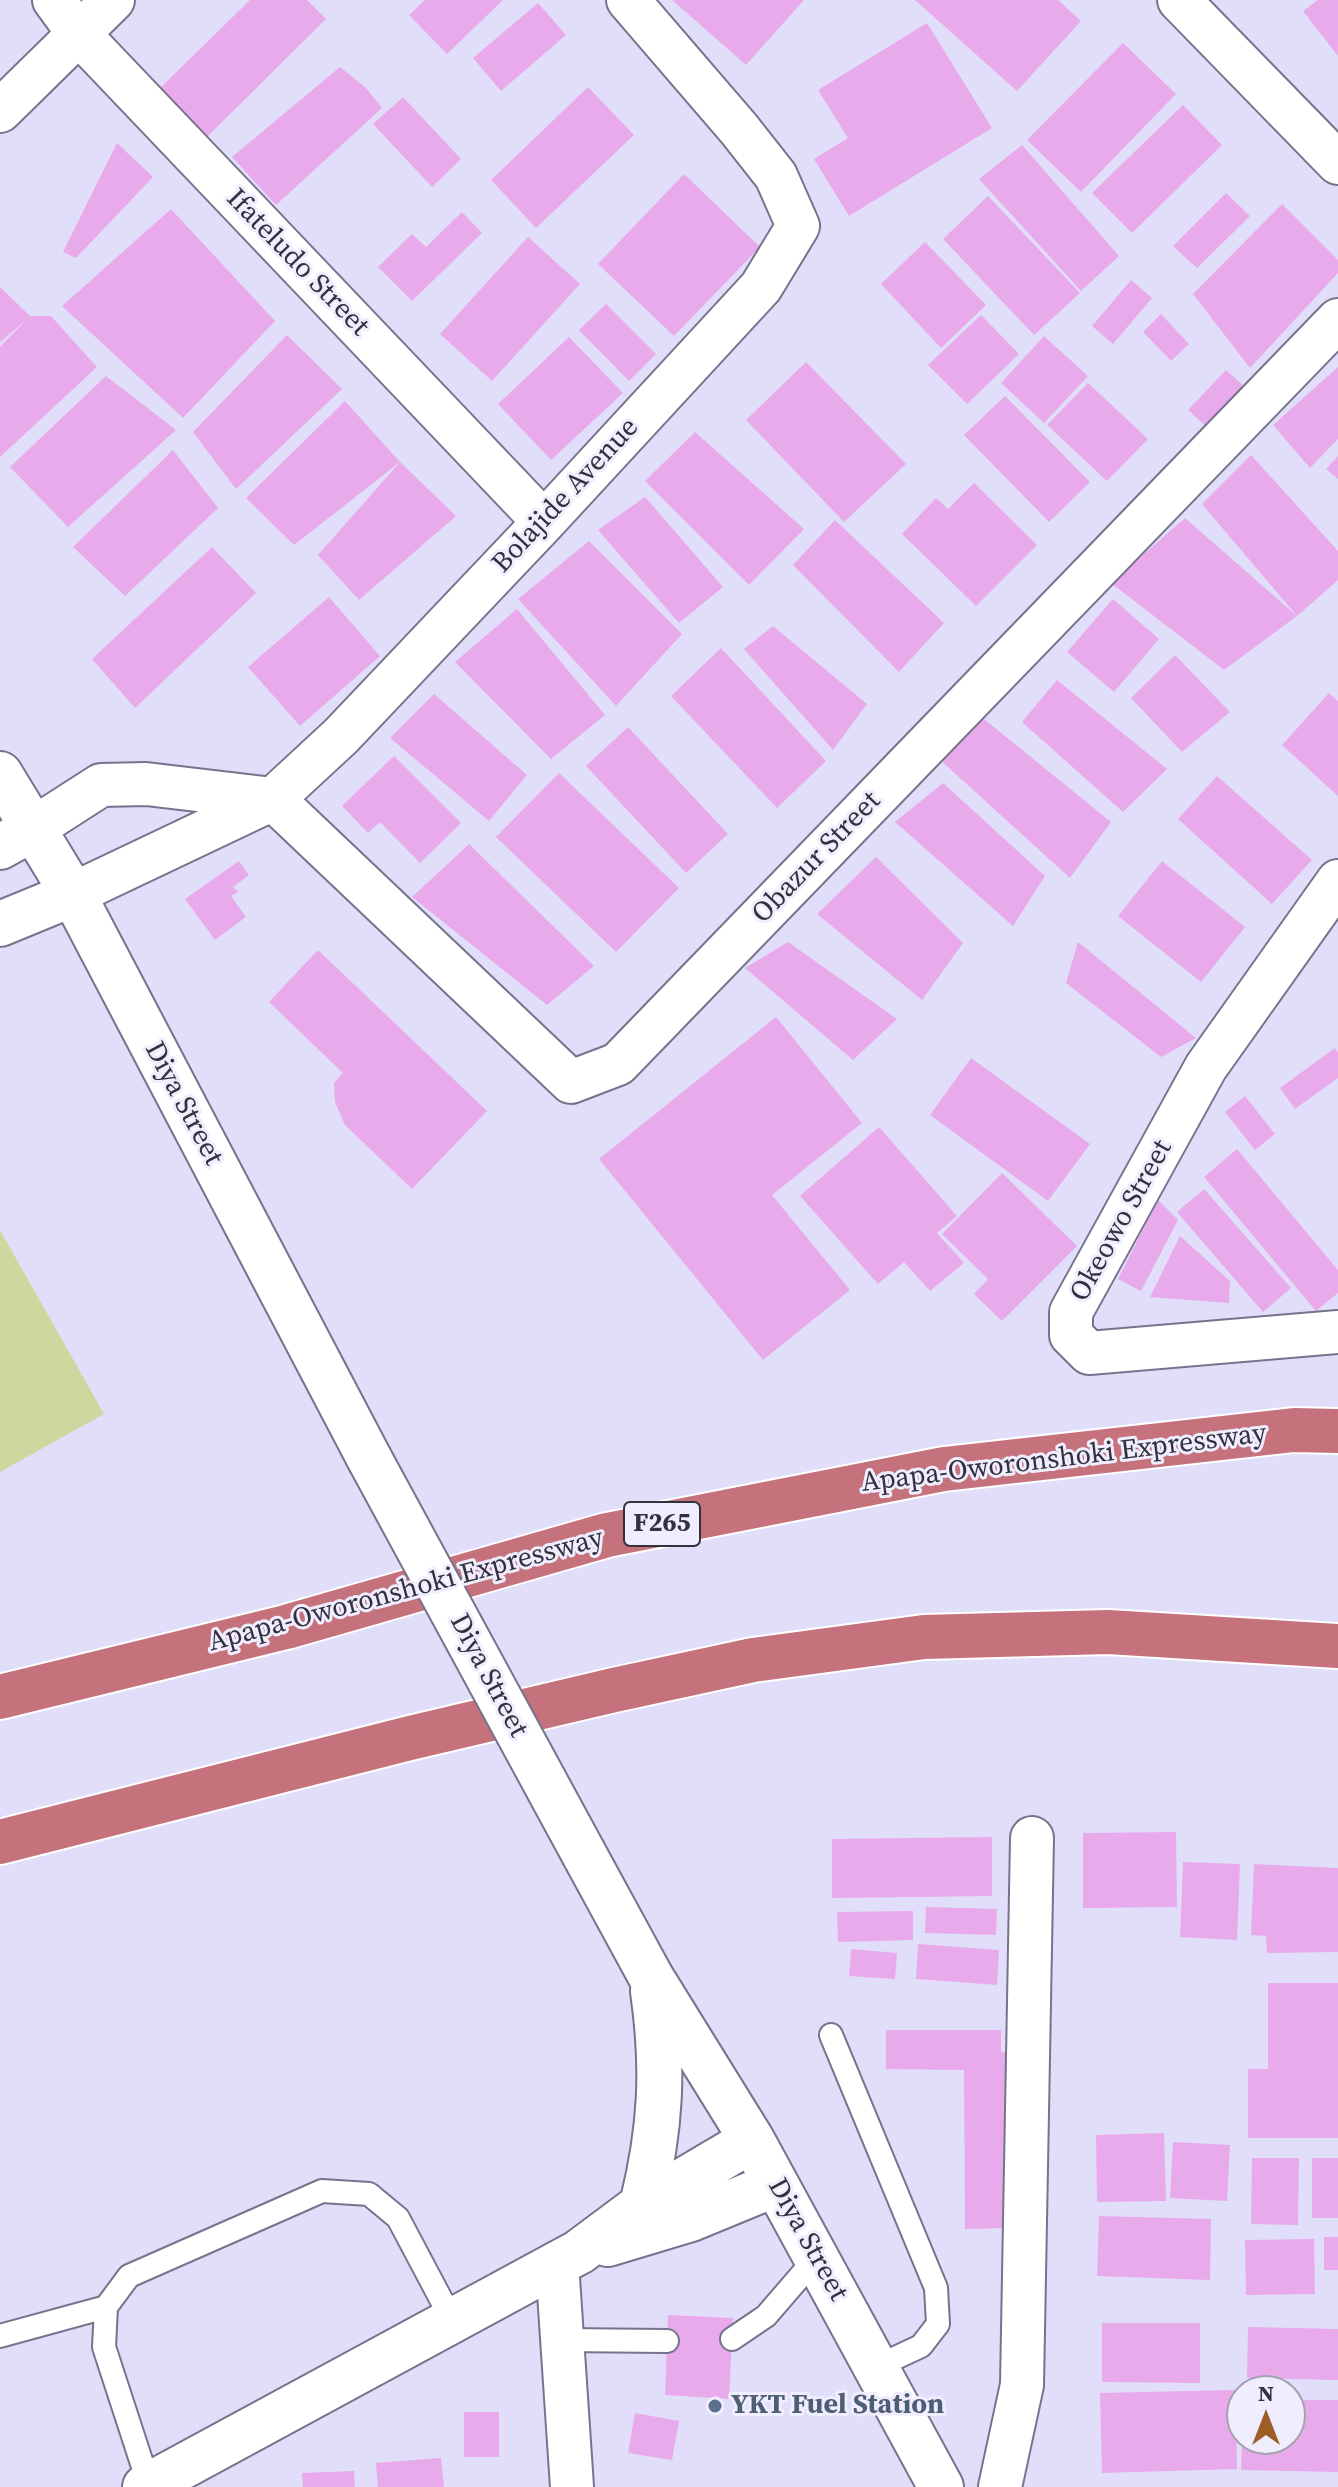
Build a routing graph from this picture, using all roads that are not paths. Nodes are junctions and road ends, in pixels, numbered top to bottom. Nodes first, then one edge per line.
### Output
1 (113, 0) edge
2 (628, 0) edge
3 (1179, 0) edge
4 (66, 16) edge
5 (0, 111) edge
6 (1338, 163) edge
7 (1338, 320) edge
8 (544, 522) junction
9 (0, 774) edge
10 (273, 799) junction
11 (17, 838) edge
12 (1338, 881) edge
13 (73, 894) junction
14 (0, 924) edge
15 (1338, 1332) edge
16 (1338, 1431) edge
17 (1329, 1647) edge
18 (5, 1695) edge
19 (95, 1817) junction
20 (1032, 1838) dead end
21 (0, 1842) edge
22 (0, 1853) edge
23 (651, 1977) junction
24 (831, 2035) dead end
25 (752, 2140) junction
26 (776, 2184) junction
27 (642, 2205) junction
28 (568, 2258) junction
29 (816, 2258) junction
30 (106, 2307) junction
31 (452, 2320) junction
32 (0, 2336) edge
33 (732, 2339) dead end
34 (562, 2340) junction
35 (667, 2341) dead end
36 (876, 2367) junction
37 (147, 2486) edge
38 (572, 2487) edge
39 (941, 2487) edge
40 (1000, 2487) edge

1 - 4 street
2 - 8 street, Bolajide Avenue
3 - 6 street
4 - 5 street
4 - 8 street, Ifateludo Street
7 - 10 street, Obazur Street
8 - 10 street, Bolajide Avenue
9 - 11 main road, Diya Street
10 - 11 street
10 - 13 street, Bolajide Avenue
11 - 13 main road, Diya Street
12 - 15 street, Okeowo Street
13 - 14 main road
13 - 23 main road, Diya Street, bridge
16 - 18 highway, Apapa-Oworonshoki Expressway / F265
17 - 19 highway
19 - 21 highway
19 - 22 highway
20 - 40 street
23 - 25 main road, Diya Street
23 - 27 main road
24 - 36 lane
25 - 26 main road, Diya Street
25 - 27 main road
26 - 28 main road
26 - 29 main road, Diya Street
27 - 28 main road
28 - 31 main road
28 - 34 street
29 - 33 lane
29 - 36 main road, Diya Street
30 - 31 lane
30 - 32 lane
30 - 37 lane
31 - 37 main road
34 - 35 lane
34 - 38 street
36 - 39 main road, Diya Street

